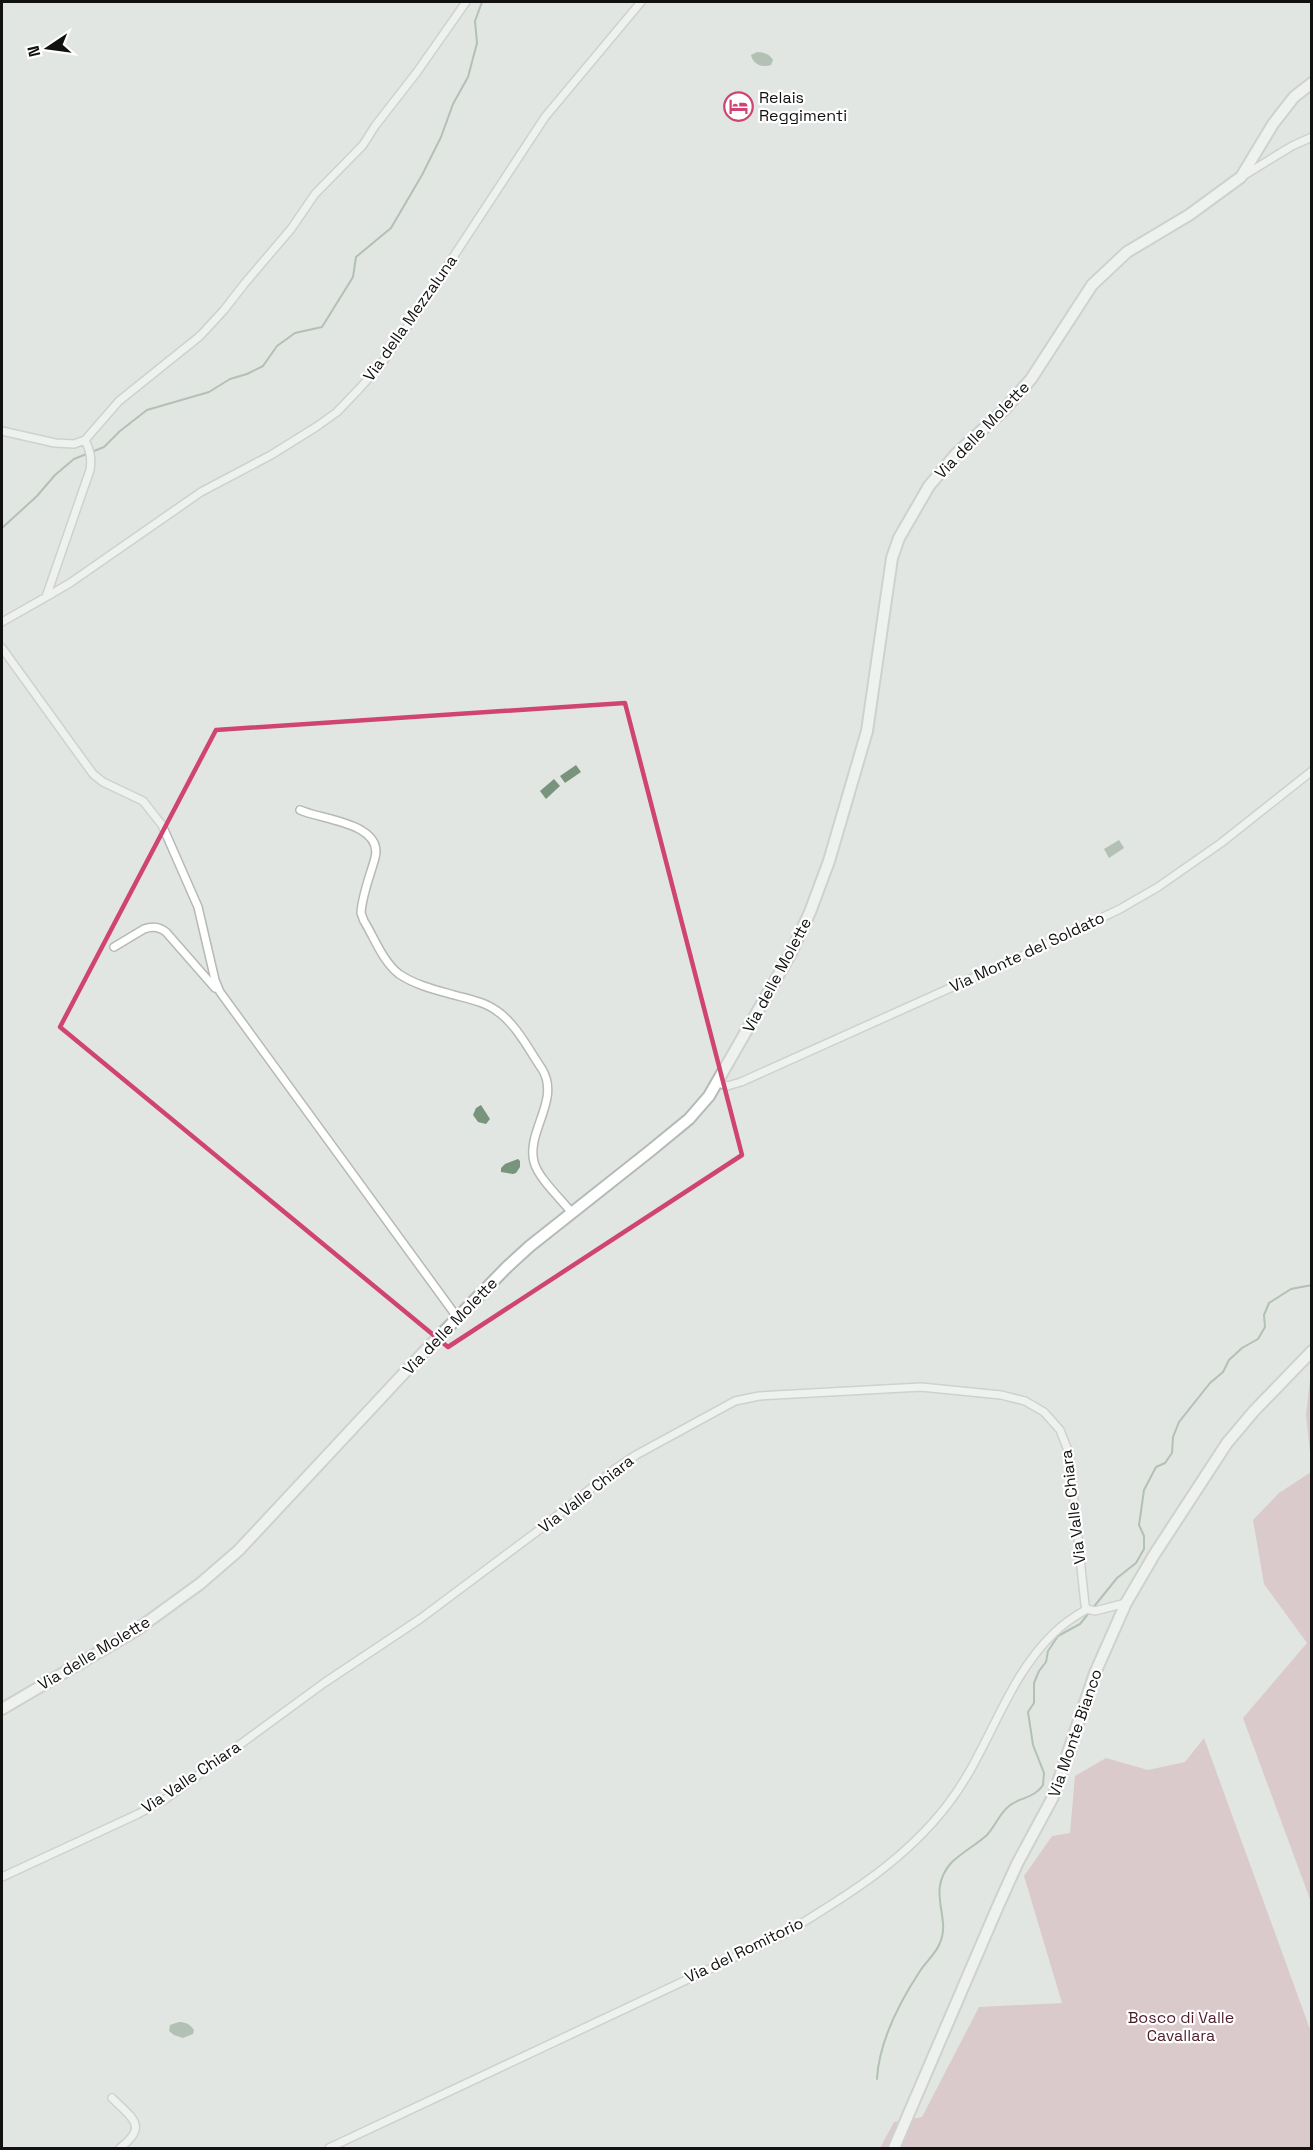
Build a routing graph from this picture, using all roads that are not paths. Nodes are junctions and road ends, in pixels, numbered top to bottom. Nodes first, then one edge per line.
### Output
1 (466, 2) edge
2 (641, 2) edge
3 (1311, 83) edge
4 (1311, 136) edge
5 (1241, 177) junction
6 (2, 431) edge
7 (85, 440) junction
8 (46, 597) junction
9 (2, 622) edge
10 (2, 648) edge
11 (1311, 771) edge
12 (300, 810) dead end
13 (114, 947) dead end
14 (224, 999) junction
15 (718, 1083) junction
16 (572, 1213) junction
17 (457, 1317) junction
18 (1311, 1351) edge
19 (1126, 1603) junction
20 (1087, 1609) junction
21 (2, 1709) edge
22 (2, 1877) edge
23 (112, 2098) dead end
24 (120, 2148) edge
25 (328, 2148) edge
26 (894, 2148) edge

1 - 7 street
2 - 8 street, Via della Mezzaluna
3 - 5 street, Via delle Molette
4 - 5 street
5 - 15 street, Via delle Molette
6 - 7 street
7 - 8 street
8 - 9 street, Via della Mezzaluna
10 - 14 street
11 - 15 street, Via Monte del Soldato
12 - 16 street
13 - 14 street
14 - 17 street
15 - 16 street, Via delle Molette
16 - 17 street, Via delle Molette
17 - 21 street, Via delle Molette
18 - 19 street, Via Monte Bianco
19 - 20 street
19 - 26 street, Via Monte Bianco
20 - 22 street, Via Valle Chiara
20 - 25 street, Via del Romitorio
23 - 24 street

